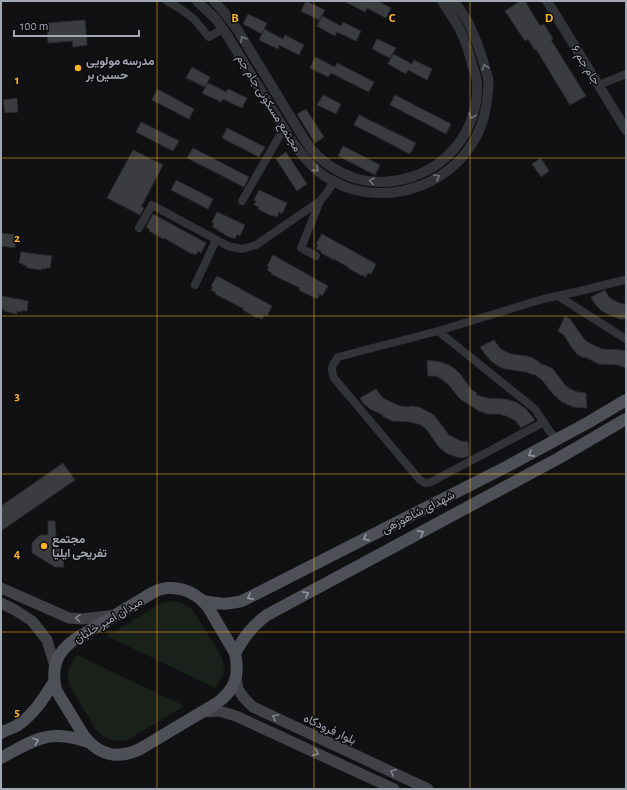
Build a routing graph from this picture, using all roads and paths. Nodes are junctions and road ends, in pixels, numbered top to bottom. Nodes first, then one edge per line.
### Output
1 (167, 1) edge
2 (197, 1) edge
3 (214, 1) edge
4 (442, 1) edge
5 (454, 1) edge
6 (547, 1) edge
7 (233, 23) junction
8 (223, 29) junction
9 (626, 74) edge
10 (599, 85) junction
11 (284, 128) junction
12 (626, 130) edge
13 (444, 159) junction
14 (451, 168) junction
15 (334, 181) junction
16 (242, 201) dead end
17 (320, 201) junction
18 (139, 228) dead end
19 (216, 240) junction
20 (316, 256) dead end
21 (626, 281) edge
22 (195, 285) dead end
23 (558, 296) junction
24 (438, 331) junction
25 (626, 339) edge
26 (626, 400) edge
27 (626, 419) edge
28 (544, 422) junction
29 (589, 422) junction
30 (596, 437) junction
31 (557, 440) junction
32 (1, 588) edge
33 (203, 601) junction
34 (1, 603) edge
35 (116, 614) junction
36 (235, 653) junction
37 (55, 666) junction
38 (236, 677) junction
39 (54, 682) junction
40 (201, 712) junction
41 (1, 733) edge
42 (88, 742) junction
43 (1, 758) edge
44 (394, 789) edge
45 (428, 789) edge

1 - 8 street
2 - 8 street, مجتمع مسکونی جام جم
3 - 7 street, مجتمع مسکونی جام جم
4 -> 13 street, مجتمع مسکونی جام جم
14 -> 5 street, مجتمع مسکونی جام جم
6 - 10 street, جام جم ۶
7 - 8 street
13 -> 7 street, مجتمع مسکونی جام جم
8 - 11 street, مجتمع مسکونی جام جم
9 - 10 street
10 - 12 street, جام جم ۶
11 -> 15 street, مجتمع مسکونی جام جم
11 - 16 street
13 - 14 street
15 -> 14 street, مجتمع مسکونی جام جم
15 - 17 street
17 - 19 street
17 - 20 street
18 - 19 street
19 - 22 street
21 - 23 street
23 - 24 street
23 - 25 street
24 - 28 street
24 - 28 street
26 - 29 main road, شهدای شاهوزهی
27 - 30 main road, شهدای شاهوزهی
28 - 31 street
29 - 30 main road
29 - 31 main road, شهدای شاهوزهی
36 -> 30 main road, شهدای شاهوزهی
31 -> 33 main road, شهدای شاهوزهی
35 -> 32 main road
33 - 35 main road, میدان امیر خلبان
33 - 36 main road, میدان امیر خلبان
34 - 37 main road
35 - 37 main road, میدان امیر خلبان
36 - 38 main road, میدان امیر خلبان
37 - 39 main road, میدان امیر خلبان
38 - 40 main road, میدان امیر خلبان
45 -> 38 main road, بلوار فرودگاه
39 - 41 main road
39 - 42 main road, میدان امیر خلبان
40 - 42 main road, میدان امیر خلبان
40 -> 44 main road
43 -> 42 main road

